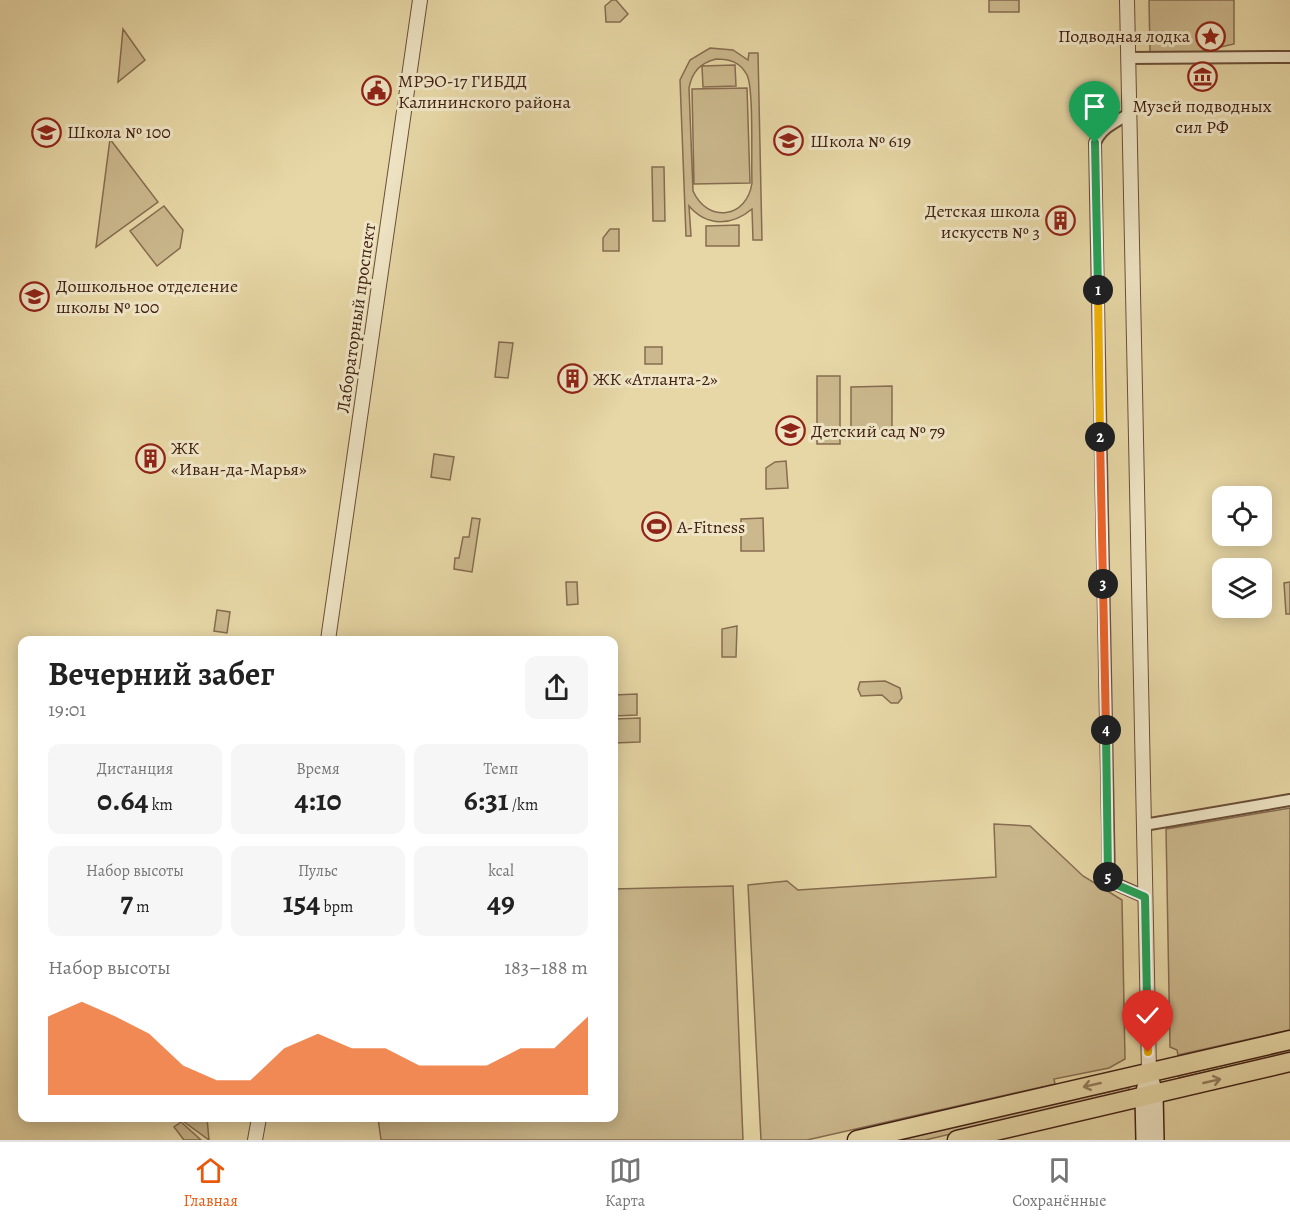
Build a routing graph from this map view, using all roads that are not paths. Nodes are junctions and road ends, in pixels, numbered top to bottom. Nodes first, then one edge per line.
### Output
1 (420, 0) edge
2 (1127, 0) edge
3 (1290, 57) edge
4 (1128, 58) junction
5 (1129, 114) junction
6 (329, 636) edge
7 (1290, 800) edge
8 (1144, 825) junction
9 (1145, 897) junction
10 (1290, 1040) edge
11 (1290, 1062) edge
12 (1149, 1072) junction
13 (1149, 1095) junction
14 (258, 1122) edge
15 (255, 1140) edge
16 (857, 1140) edge
17 (957, 1140) edge
18 (1144, 1140) edge
19 (1156, 1140) edge

1 - 6 street, Лабораторный проспект
2 - 4 street
3 - 4 street
4 - 5 street
5 - 8 street
5 - 9 street
7 - 8 street
8 - 9 street
9 - 12 street
10 - 12 main road
13 -> 11 main road
12 - 13 main road
12 -> 16 main road
13 - 17 main road
13 - 18 main road
13 - 19 main road
14 - 15 street

